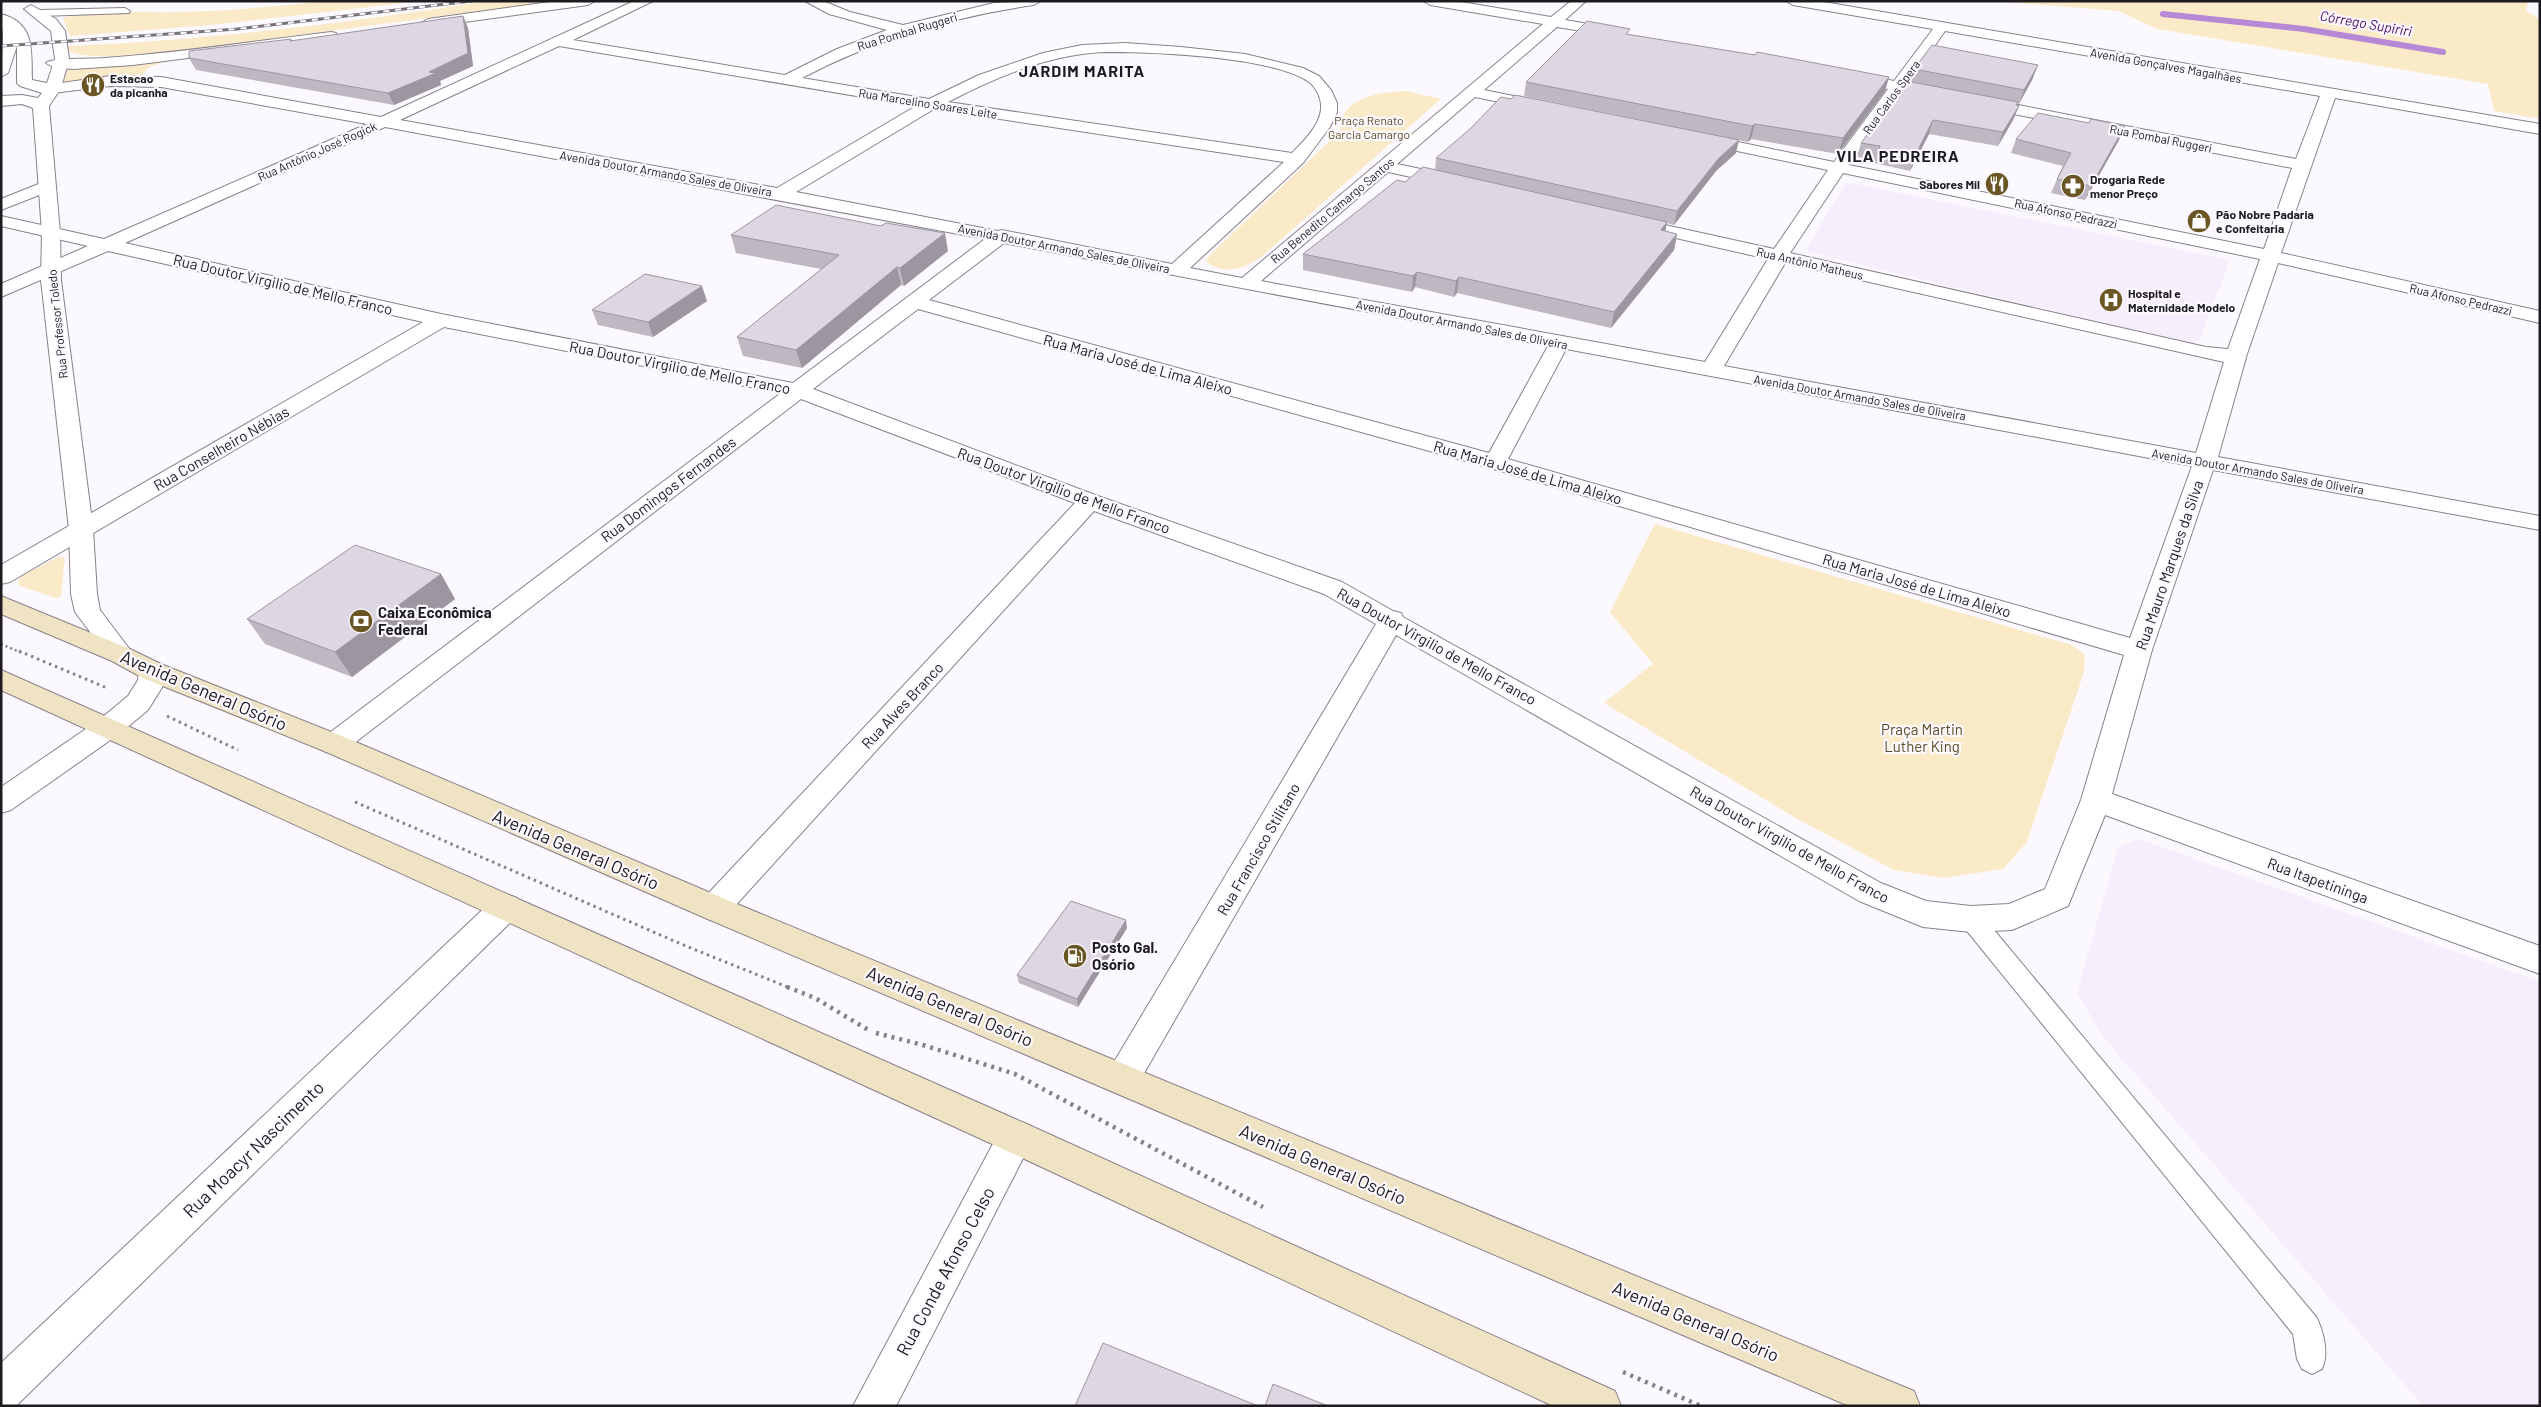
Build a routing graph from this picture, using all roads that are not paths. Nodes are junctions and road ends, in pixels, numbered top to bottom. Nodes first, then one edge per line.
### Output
1 (588, 1) edge
2 (646, 1) edge
3 (812, 1) edge
4 (1034, 1) edge
5 (1430, 1) edge
6 (1579, 1) edge
7 (1793, 1) edge
8 (632, 5) edge
9 (33, 9) edge
10 (125, 11) dead end
11 (82, 12) junction
12 (3, 20) edge
13 (1556, 21) junction
14 (53, 24) junction
15 (415, 25) edge
16 (1942, 26) junction
17 (905, 29) junction
18 (38, 33) dead end
19 (348, 34) edge
20 (1636, 36) edge
21 (558, 42) junction
22 (204, 52) junction
23 (4, 59) edge
24 (56, 62) junction
25 (1830, 74) edge
26 (787, 80) junction
27 (161, 82) junction
28 (1898, 86) junction
29 (53, 88) junction
30 (1473, 92) junction
31 (2329, 92) junction
32 (1, 101) edge
33 (932, 104) junction
34 (41, 106) junction
35 (1556, 109) edge
36 (384, 121) junction
37 (2540, 129) edge
38 (1683, 135) edge
39 (1298, 159) junction
40 (2302, 165) junction
41 (1384, 166) junction
42 (1840, 167) junction
43 (1470, 185) edge
44 (46, 186) junction
45 (780, 194) junction
46 (1, 205) edge
47 (1615, 218) edge
48 (1, 221) edge
49 (51, 233) junction
50 (1002, 235) junction
51 (108, 244) junction
52 (1779, 256) junction
53 (2271, 256) junction
54 (50, 269) junction
55 (1176, 270) junction
56 (1246, 284) junction
57 (1, 292) edge
58 (916, 302) junction
59 (2540, 317) edge
60 (441, 320) junction
61 (1560, 342) junction
62 (2236, 354) junction
63 (1711, 370) junction
64 (798, 390) junction
65 (2205, 461) junction
66 (1495, 462) junction
67 (1090, 501) junction
68 (2540, 522) edge
69 (81, 529) junction
70 (1, 576) edge
71 (1, 604) edge
72 (1392, 619) junction
73 (2139, 650) junction
74 (121, 655) junction
75 (152, 671) junction
76 (1, 679) edge
77 (109, 727) junction
78 (334, 744) junction
79 (2096, 800) junction
80 (1, 802) edge
81 (2057, 896) joint
82 (506, 907) junction
83 (714, 908) junction
84 (1970, 919) junction
85 (2540, 960) edge
86 (1123, 1078) junction
87 (1016, 1137) junction
88 (2312, 1359) dead end
89 (1, 1392) edge
90 (874, 1406) edge
91 (1600, 1406) edge
92 (1899, 1406) edge

1 - 15 street
2 - 8 street, Rua Antônio José Rogick
3 - 17 street
4 - 17 street, Rua Pombal Ruggeri
5 - 13 street
6 - 13 street, Rua Benedito Camargo Santos
7 - 16 street, Avenida Gonçalves Magalhães
8 - 21 street, Rua Antônio José Rogick
9 - 11 lane
9 - 12 street
9 - 14 street
9 - 18 street
10 - 11 lane
11 - 14 lane
12 - 23 street
12 - 29 street, Avenida Doutor Armando Sales de Oliveira
13 - 20 street
13 - 30 street, Rua Benedito Camargo Santos
14 - 24 street
16 - 28 street, Rua Carlos Spera
16 - 31 street, Avenida Gonçalves Magalhães
17 - 26 street, Rua Pombal Ruggeri
19 - 22 street
21 - 26 street, Rua Marcelino Soares Leite
21 - 36 street, Rua Antônio José Rogick
22 - 24 street
22 - 27 street
24 - 29 street
25 - 28 street, Rua Pombal Ruggeri
26 - 33 street, Rua Marcelino Soares Leite
27 - 29 street, Avenida Doutor Armando Sales de Oliveira
27 - 36 street, Avenida Doutor Armando Sales de Oliveira
28 - 40 street, Rua Pombal Ruggeri
28 - 42 street, Rua Carlos Spera
29 - 34 street
30 - 35 street
30 - 41 street, Rua Benedito Camargo Santos
31 - 37 street, Avenida Gonçalves Magalhães
31 - 40 street, Rua Mauro Marques da Silva
32 - 34 street
33 - 39 street, Rua Marcelino Soares Leite
33 - 39 street
33 - 45 street
34 - 44 street, Rua Professor Toledo
36 - 45 street, Avenida Doutor Armando Sales de Oliveira
36 - 51 street, Rua Antônio José Rogick
38 - 42 street, Rua Afonso Pedrazzi
39 - 55 street
40 - 53 street, Rua Mauro Marques da Silva
41 - 43 street
41 - 56 street, Rua Benedito Camargo Santos
42 - 52 street, Rua Carlos Spera
42 - 53 street, Rua Afonso Pedrazzi
44 - 46 street
44 - 49 street, Rua Professor Toledo
45 - 50 street, Avenida Doutor Armando Sales de Oliveira
47 - 52 street, Rua Antônio Matheus
48 - 49 street, Rua Doutor Virgilio de Mello Franco
49 - 51 street, Rua Doutor Virgilio de Mello Franco
49 - 54 street, Rua Professor Toledo
50 - 55 street, Avenida Doutor Armando Sales de Oliveira
50 - 58 street, Rua Domingos Fernandes
51 - 54 street, Rua Antônio José Rogick
51 - 60 street, Rua Doutor Virgilio de Mello Franco
52 - 62 street, Rua Antônio Matheus
52 - 63 street, Rua Carlos Spera
53 - 59 street, Rua Afonso Pedrazzi
53 - 62 street, Rua Mauro Marques da Silva
54 - 57 street, Rua Antônio José Rogick
54 - 69 street, Rua Professor Toledo
55 - 56 street, Avenida Doutor Armando Sales de Oliveira
56 - 61 street, Avenida Doutor Armando Sales de Oliveira
58 - 64 street, Rua Domingos Fernandes
58 - 66 street, Rua Maria José de Lima Aleixo
60 - 64 street, Rua Doutor Virgilio de Mello Franco
60 - 69 street, Rua Conselheiro Nébias
61 - 63 street, Avenida Doutor Armando Sales de Oliveira
61 - 66 street
62 - 65 street, Rua Mauro Marques da Silva
63 - 65 street, Avenida Doutor Armando Sales de Oliveira
64 - 67 street, Rua Doutor Virgilio de Mello Franco
64 - 78 street, Rua Domingos Fernandes
65 - 68 street, Avenida Doutor Armando Sales de Oliveira
65 - 73 street, Rua Mauro Marques da Silva
66 - 73 street, Rua Maria José de Lima Aleixo
67 - 72 street, Rua Doutor Virgilio de Mello Franco
67 - 83 street, Rua Alves Branco
69 - 70 street, Rua Conselheiro Nébias
69 - 74 street, Rua Professor Toledo
71 - 74 main road, Avenida General Osório
72 - 84 street, Rua Doutor Virgilio de Mello Franco
72 - 86 street, Rua Francisco Stilitano
73 - 79 street, Rua Mauro Marques da Silva
74 - 75 main road, Avenida General Osório
75 - 77 street
75 - 78 main road, Avenida General Osório
76 - 77 main road
77 - 80 street
77 - 82 main road
78 - 83 main road, Avenida General Osório
79 - 81 street, Rua Mauro Marques da Silva
79 - 85 street, Rua Itapetininga
81 - 84 street, Rua Doutor Virgilio de Mello Franco
82 - 87 main road
82 - 89 street, Rua Moacyr Nascimento
83 - 86 main road, Avenida General Osório
84 - 88 lane
86 - 92 main road, Avenida General Osório
87 - 90 street, Rua Conde Afonso Celso
87 - 91 main road

